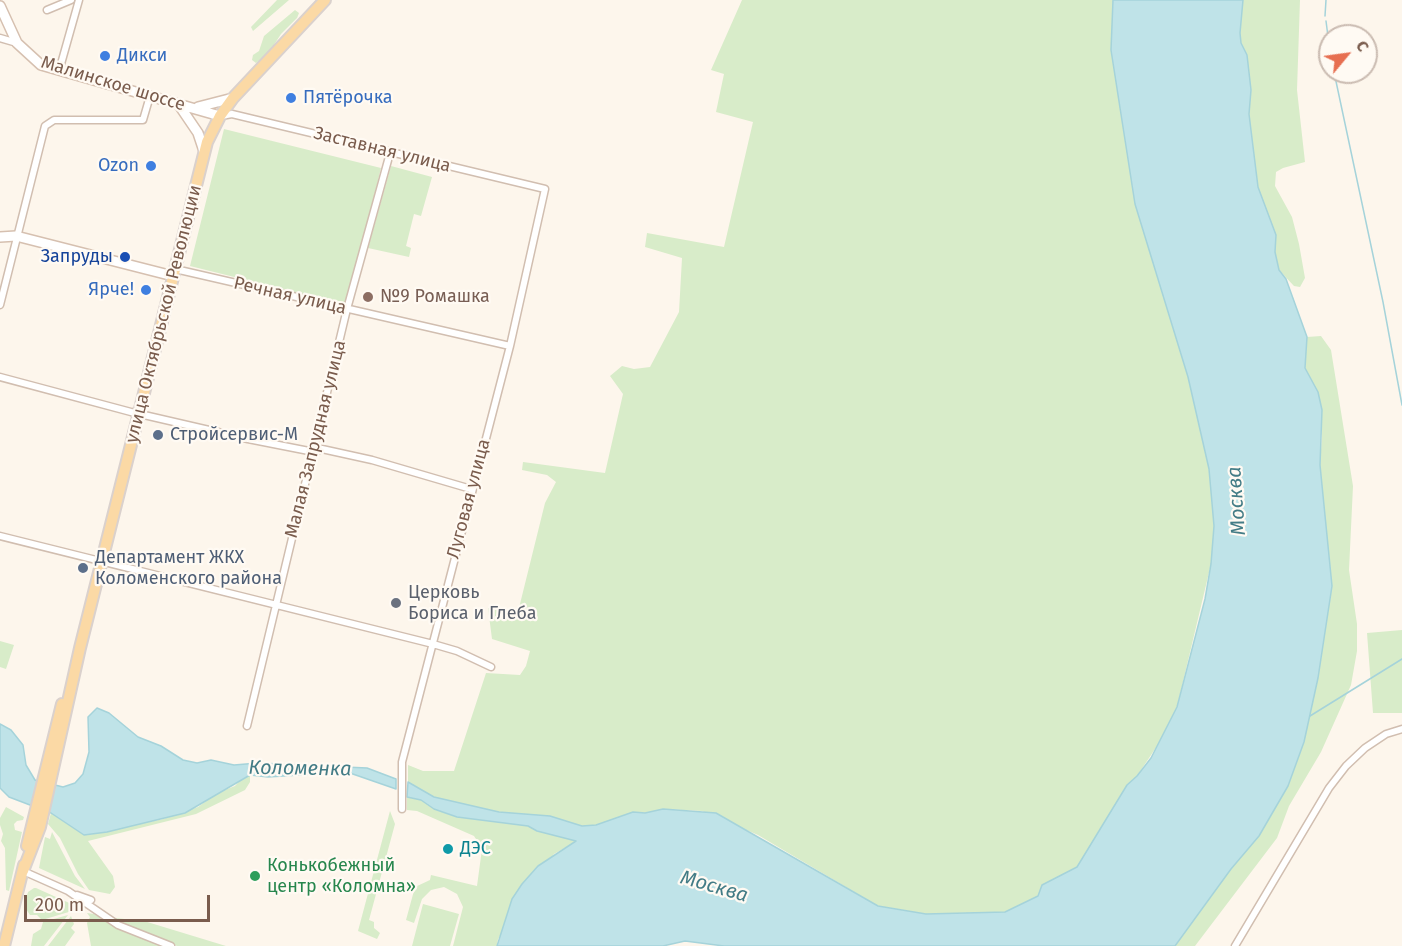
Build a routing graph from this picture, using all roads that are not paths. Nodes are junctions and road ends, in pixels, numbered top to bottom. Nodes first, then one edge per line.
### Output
1 (71, 0) edge
2 (79, 0) edge
3 (325, 0) edge
4 (0, 6) edge
5 (47, 10) dead end
6 (0, 38) edge
7 (17, 43) junction
8 (59, 71) junction
9 (150, 96) junction
10 (233, 98) junction
11 (177, 103) junction
12 (192, 108) junction
13 (220, 116) junction
14 (204, 151) junction
15 (390, 153) junction
16 (545, 189) joint
17 (16, 236) junction
18 (0, 237) edge
19 (174, 272) junction
20 (0, 305) edge
21 (347, 309) junction
22 (510, 346) junction
23 (0, 377) edge
24 (139, 414) junction
25 (314, 452) junction
26 (471, 489) junction
27 (0, 536) edge
28 (102, 562) junction
29 (276, 604) junction
30 (433, 644) junction
31 (491, 667) dead end
32 (247, 726) dead end
33 (1402, 729) edge
34 (402, 809) dead end
35 (23, 871) junction
36 (68, 891) junction
37 (91, 900) dead end
38 (4, 946) edge
39 (171, 946) edge
40 (1235, 946) edge

1 - 5 street
2 - 8 street
3 - 10 main road, улица Октябрьской Революции
4 - 7 main road, Малинское шоссе
6 - 7 street
7 - 8 main road, Малинское шоссе
8 - 9 main road, Малинское шоссе
9 - 11 main road, Малинское шоссе
9 - 17 street
10 - 12 main road
10 - 13 main road, улица Октябрьской Революции
11 - 12 main road, Малинское шоссе
11 - 14 main road
12 - 13 main road, Малинское шоссе
13 - 14 main road, улица Октябрьской Революции
13 - 15 street, Заставная улица
14 - 19 main road, улица Октябрьской Революции
15 - 16 street, Заставная улица
15 - 21 street, Малая Запрудная улица
16 - 22 street, Луговая улица
17 - 18 main road, Речная улица
17 - 19 main road, Речная улица
17 - 20 street
19 - 21 street, Речная улица
19 - 24 main road, улица Октябрьской Революции
21 - 22 street, Речная улица
21 - 25 street, Малая Запрудная улица
22 - 26 street, Луговая улица
23 - 24 street
24 - 25 street
24 - 28 main road, улица Октябрьской Революции
25 - 26 street
25 - 29 street, Малая Запрудная улица
26 - 30 street, Луговая улица
27 - 28 street
28 - 29 street
28 - 35 main road, улица Октябрьской Революции
29 - 30 street
29 - 32 street, Малая Запрудная улица
30 - 31 street
30 - 34 street, Луговая улица
33 - 40 street
35 - 36 street
35 - 38 main road, улица Октябрьской Революции
36 - 37 street
36 - 39 street

